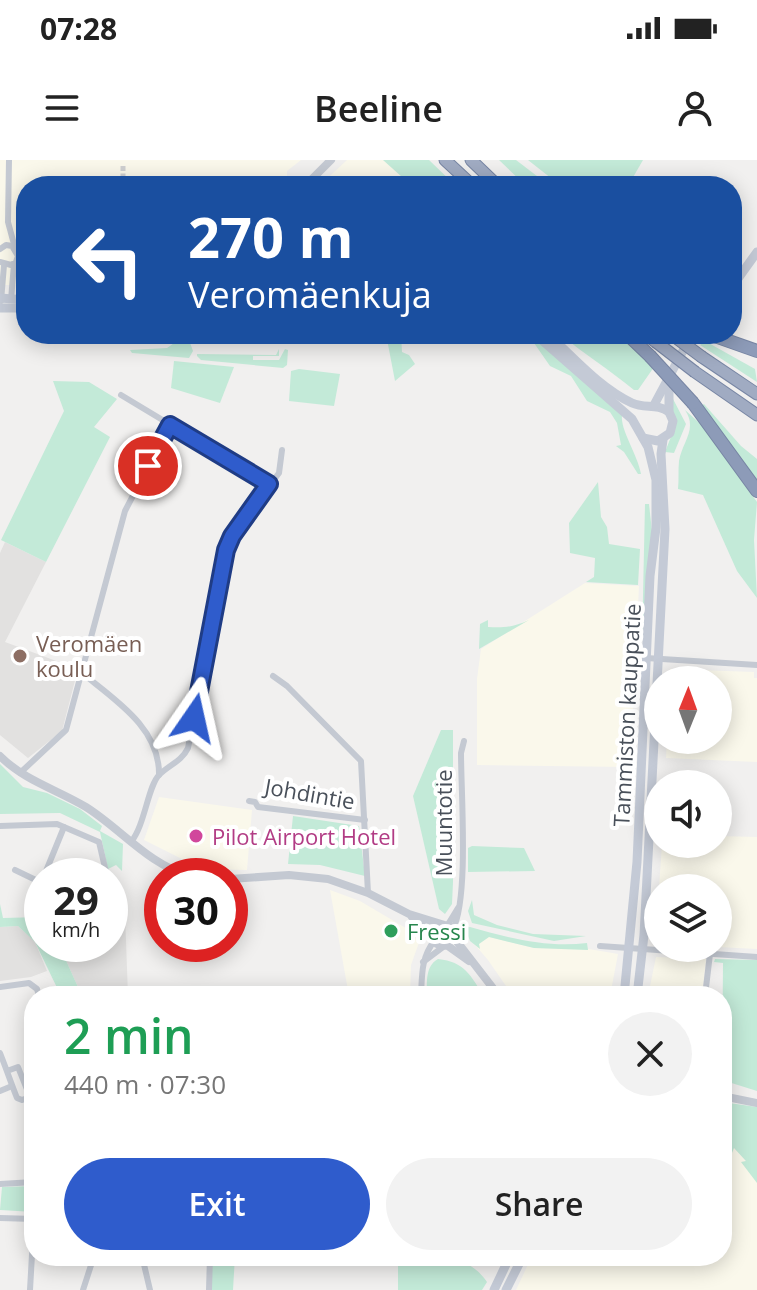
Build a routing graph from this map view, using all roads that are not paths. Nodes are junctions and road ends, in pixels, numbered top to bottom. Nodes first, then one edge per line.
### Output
1 (9, 160) edge
2 (331, 160) edge
3 (445, 160) edge
4 (471, 160) edge
5 (315, 176) edge
6 (462, 176) edge
7 (488, 176) edge
8 (8, 222) junction
9 (2, 247) edge
10 (15, 248) joint
11 (757, 252) edge
12 (16, 260) edge
13 (2, 264) edge
14 (14, 264) junction
15 (742, 273) edge
16 (4, 303) edge
17 (547, 344) edge
18 (559, 344) edge
19 (637, 344) edge
20 (659, 344) edge
21 (684, 344) edge
22 (686, 344) edge
23 (735, 344) edge
24 (757, 351) edge
25 (669, 375) junction
26 (757, 394) edge
27 (121, 395) dead end
28 (651, 406) junction
29 (669, 412) junction
30 (757, 415) edge
31 (636, 424) junction
32 (170, 425) junction
33 (643, 438) junction
34 (663, 440) junction
35 (282, 450) dead end
36 (269, 484) junction
37 (757, 491) edge
38 (646, 658) junction
39 (659, 659) junction
40 (757, 665) edge
41 (82, 673) junction
42 (273, 676) dead end
43 (464, 741) dead end
44 (0, 756) edge
45 (20, 773) junction
46 (159, 775) junction
47 (249, 801) dead end
48 (365, 820) junction
49 (0, 826) edge
50 (64, 827) junction
51 (131, 842) junction
52 (51, 858) edge
53 (103, 858) edge
54 (153, 858) edge
55 (15, 870) dead end
56 (24, 873) edge
57 (248, 877) edge
58 (368, 893) junction
59 (409, 914) junction
60 (447, 927) junction
61 (434, 938) junction
62 (449, 944) junction
63 (600, 946) dead end
64 (631, 949) junction
65 (643, 950) junction
66 (732, 955) edge
67 (757, 957) edge
68 (423, 962) junction
69 (709, 962) edge
70 (33, 986) edge
71 (422, 986) edge
72 (492, 986) edge
73 (625, 986) edge
74 (638, 986) edge
75 (706, 986) edge
76 (0, 987) edge
77 (0, 1053) edge
78 (7, 1071) junction
79 (24, 1082) edge
80 (12, 1086) junction
81 (0, 1091) edge
82 (732, 1098) edge
83 (24, 1099) edge
84 (757, 1103) edge
85 (24, 1183) edge
86 (0, 1184) edge
87 (0, 1218) edge
88 (24, 1219) edge
89 (31, 1266) edge
90 (91, 1266) edge
91 (144, 1266) edge
92 (210, 1266) edge
93 (505, 1266) edge
94 (518, 1266) edge
95 (30, 1290) edge
96 (83, 1290) edge
97 (150, 1290) edge
98 (209, 1290) edge
99 (494, 1290) edge
100 (506, 1290) edge

1 - 8 street
2 - 5 street
3 - 6 highway
4 - 7 highway
8 - 9 street
8 - 10 street
9 - 10 street
11 - 15 main road
12 - 14 street
13 - 14 street
13 - 16 street
14 - 16 street
17 - 31 main road
18 - 28 main road
19 - 37 highway, bridge
20 - 30 highway, bridge
21 - 26 highway, bridge
22 - 25 main road
23 - 24 highway
25 - 28 main road
25 - 29 main road
27 - 32 street
28 - 29 main road
28 - 31 main road
29 - 34 main road
31 - 33 main road
32 - 36 street
32 - 41 street
33 - 34 main road
33 - 38 main road, Tammiston kauppatie
34 - 39 main road, Tammiston kauppatie
35 - 36 street
36 - 46 street
38 - 39 street
38 - 64 main road, Tammiston kauppatie
39 - 40 street
39 - 65 main road, Tammiston kauppatie
41 - 45 street
41 - 46 street
42 - 48 street
43 - 60 street, Muuntotie
44 - 45 street
45 - 51 street
46 - 51 street
47 - 48 street, Johdintie
48 - 58 street
49 - 50 street
50 - 52 street
50 - 53 street
51 - 54 street
55 - 56 street
57 - 58 street
58 - 59 street
59 - 60 street
59 - 61 street
60 - 61 street
60 - 62 street
61 - 62 street
61 - 68 street
62 - 68 street
62 - 72 street
63 - 64 street
64 - 65 street
64 - 73 main road, Tammiston kauppatie
65 - 74 main road, Tammiston kauppatie
66 - 67 street
68 - 71 street
69 - 75 street
70 - 76 street
77 - 78 street
78 - 79 street
78 - 80 street
80 - 81 street
80 - 83 street
82 - 84 street
85 - 86 street
87 - 88 street
89 - 95 street
90 - 96 street
91 - 97 street
92 - 98 street
93 - 99 main road
94 - 100 main road

